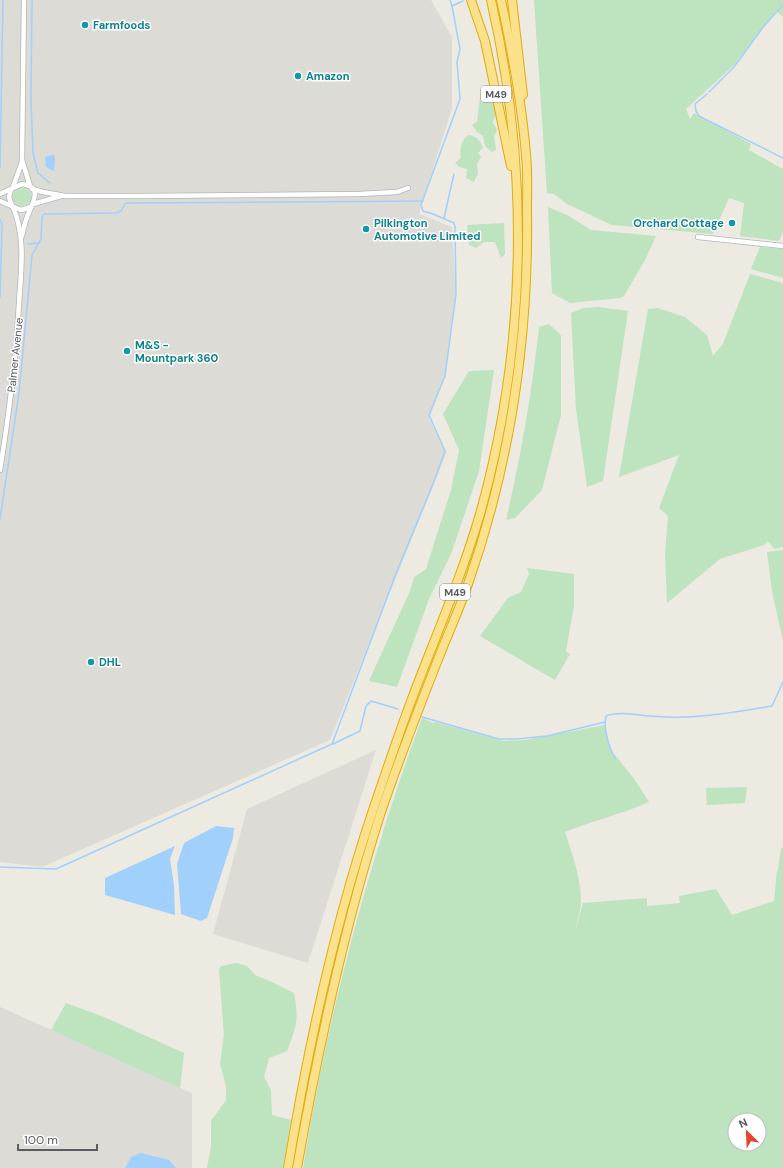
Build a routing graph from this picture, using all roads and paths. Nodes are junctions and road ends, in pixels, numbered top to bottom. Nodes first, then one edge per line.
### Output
1 (24, 0) edge
2 (471, 0) edge
3 (490, 0) edge
4 (501, 0) edge
5 (512, 0) edge
6 (526, 157) junction
7 (22, 160) junction
8 (13, 187) junction
9 (31, 187) junction
10 (408, 188) dead end
11 (516, 190) junction
12 (0, 194) edge
13 (65, 196) junction
14 (0, 201) edge
15 (32, 205) junction
16 (13, 207) junction
17 (698, 237) dead end
18 (21, 239) junction
19 (783, 246) edge
20 (0, 470) edge
21 (288, 1168) edge
22 (297, 1168) edge

1 - 7 street
2 - 11 highway, M49
3 - 11 highway, M49
4 - 6 highway, M49
5 - 6 highway, M49
6 - 22 highway, M49
7 - 8 street
7 - 9 street
8 - 9 street
8 - 12 street
8 - 16 street
9 - 13 street
9 - 15 street
10 - 13 street
11 - 21 highway, M49
13 - 15 street
14 - 16 street
15 - 16 street
15 - 18 street
16 - 18 street
17 - 19 street
18 - 20 street, Palmer Avenue

